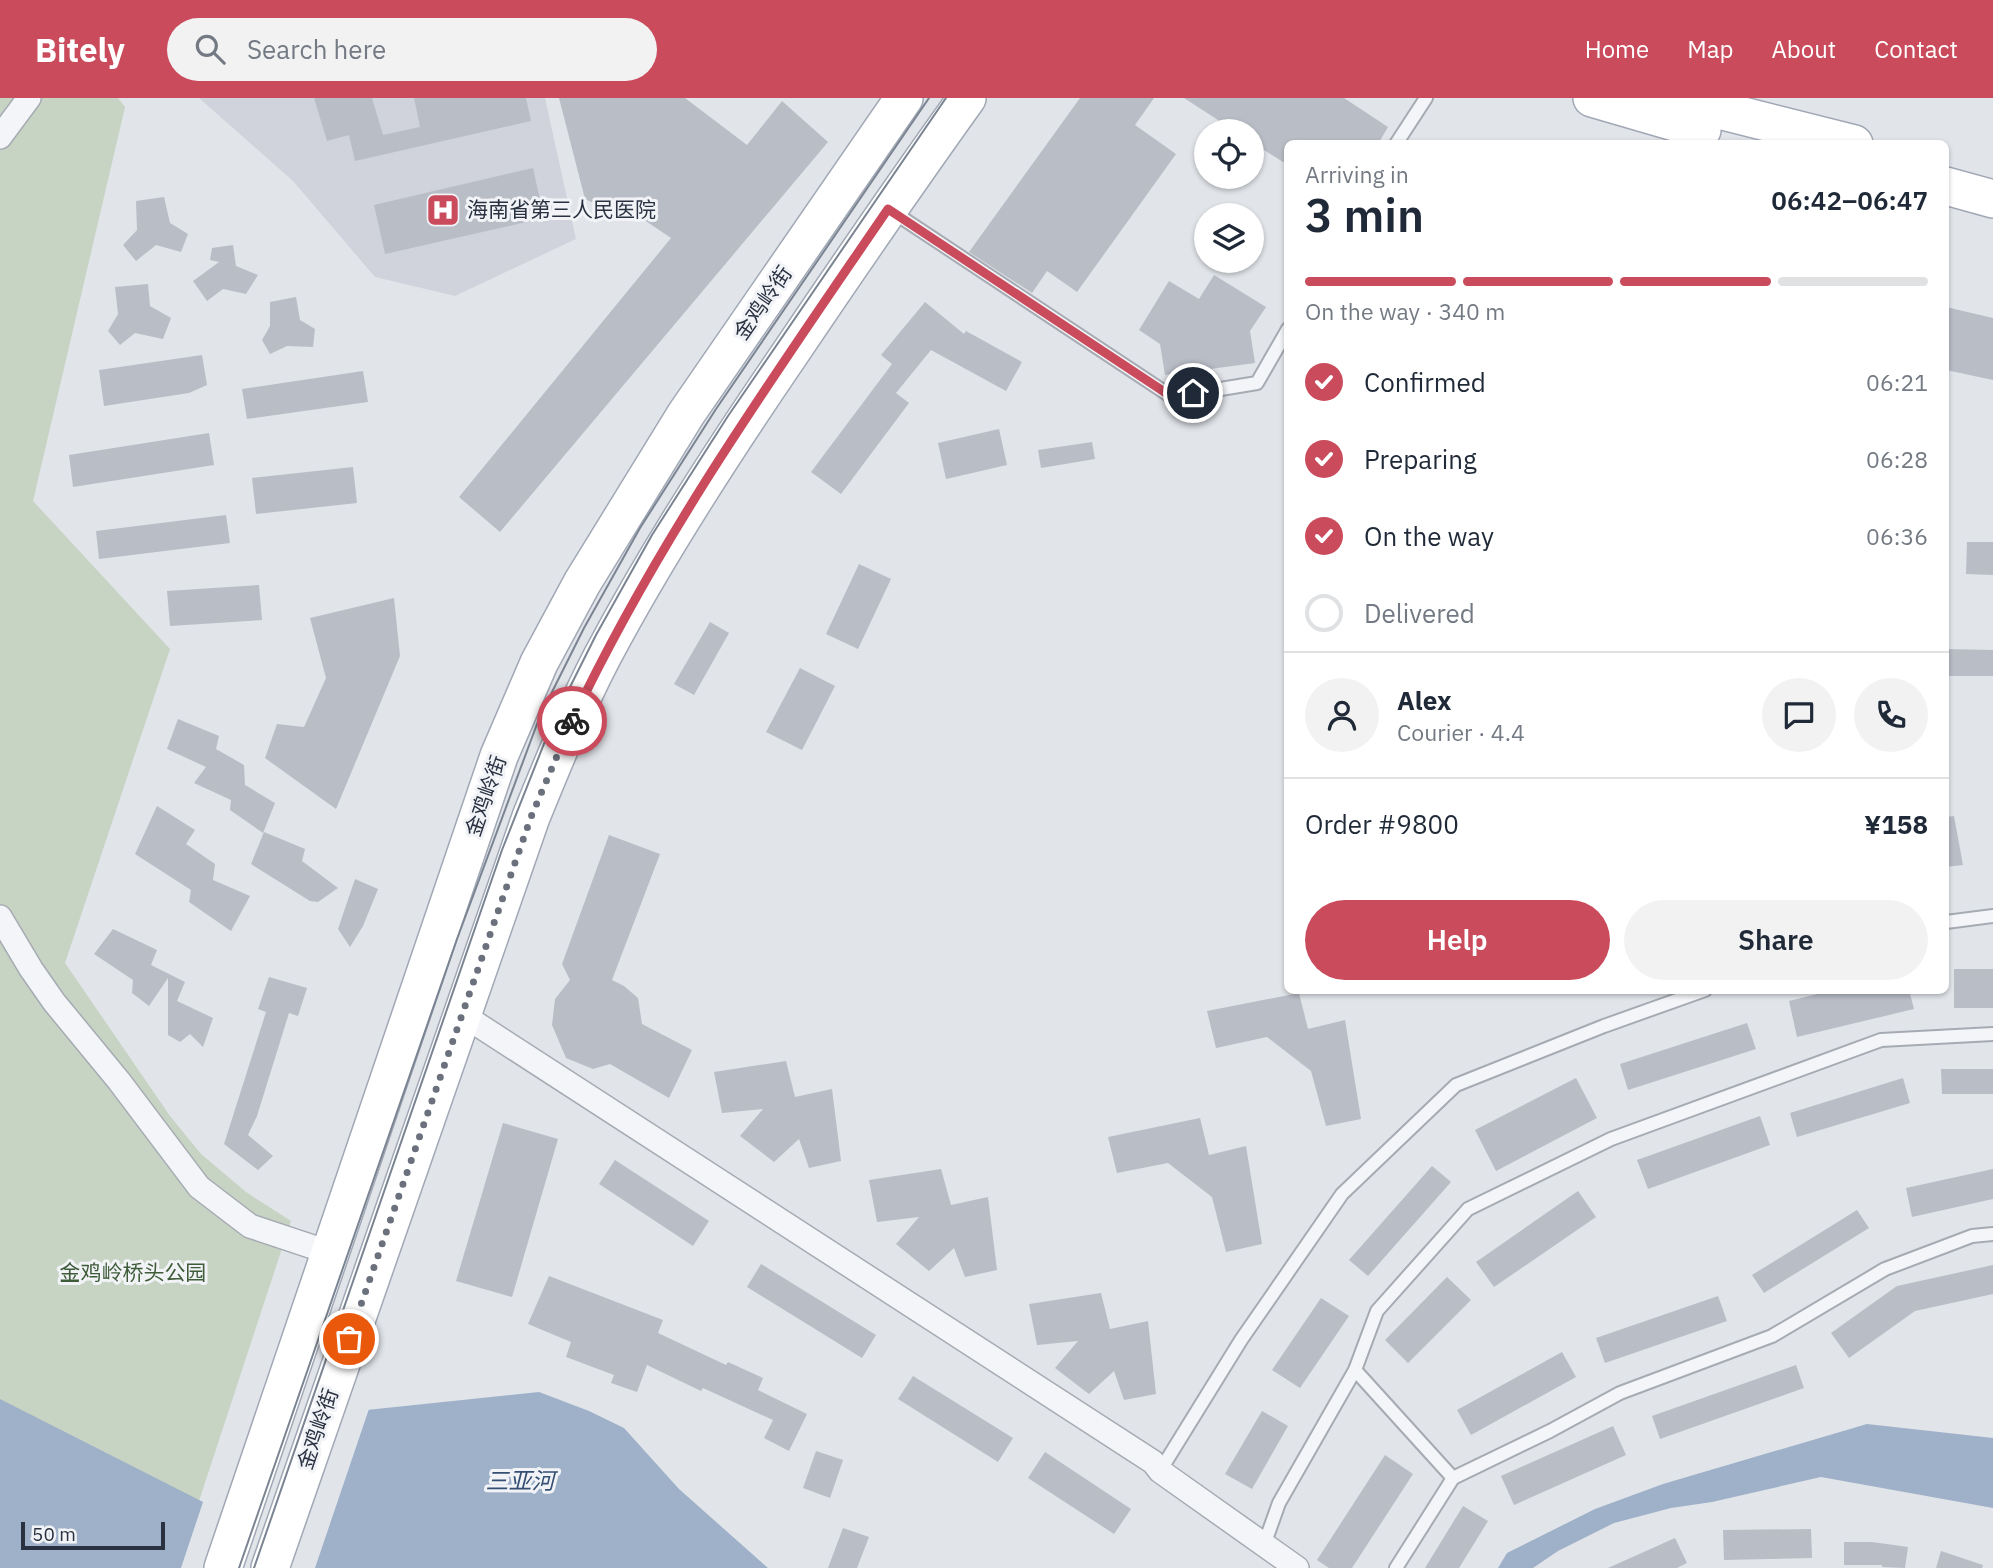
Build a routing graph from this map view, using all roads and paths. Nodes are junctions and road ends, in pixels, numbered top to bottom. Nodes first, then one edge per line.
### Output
1 (29, 98) edge
2 (904, 98) edge
3 (967, 98) edge
4 (1426, 98) edge
5 (1592, 98) edge
6 (1672, 98) edge
7 (0, 137) edge
8 (1399, 140) edge
9 (1737, 140) edge
10 (1838, 140) edge
11 (1949, 166) edge
12 (1993, 177) edge
13 (1949, 187) edge
14 (1993, 199) edge
15 (888, 209) junction
16 (1284, 336) edge
17 (1993, 916) edge
18 (0, 917) edge
19 (1949, 922) edge
20 (1694, 994) edge
21 (463, 1015) junction
22 (1993, 1034) edge
23 (1993, 1234) edge
24 (331, 1253) junction
25 (1355, 1370) junction
26 (1160, 1471) junction
27 (1453, 1478) junction
28 (1264, 1545) junction
29 (223, 1568) edge
30 (270, 1568) edge
31 (1297, 1568) edge
32 (1396, 1568) edge

1 - 7 street
2 - 24 main road, 金鸡岭街
3 - 15 main road, 金鸡岭街
4 - 8 lane
5 - 9 main road
6 - 10 main road
11 - 12 main road
13 - 14 main road
15 - 16 lane
15 - 21 main road, 金鸡岭街
17 - 19 lane
18 - 24 street
20 - 26 lane
21 - 26 street
21 - 30 main road, 金鸡岭街
22 - 25 lane
23 - 27 lane
24 - 29 main road, 金鸡岭街
25 - 27 lane
25 - 28 lane
26 - 28 street
27 - 32 lane
28 - 31 street

